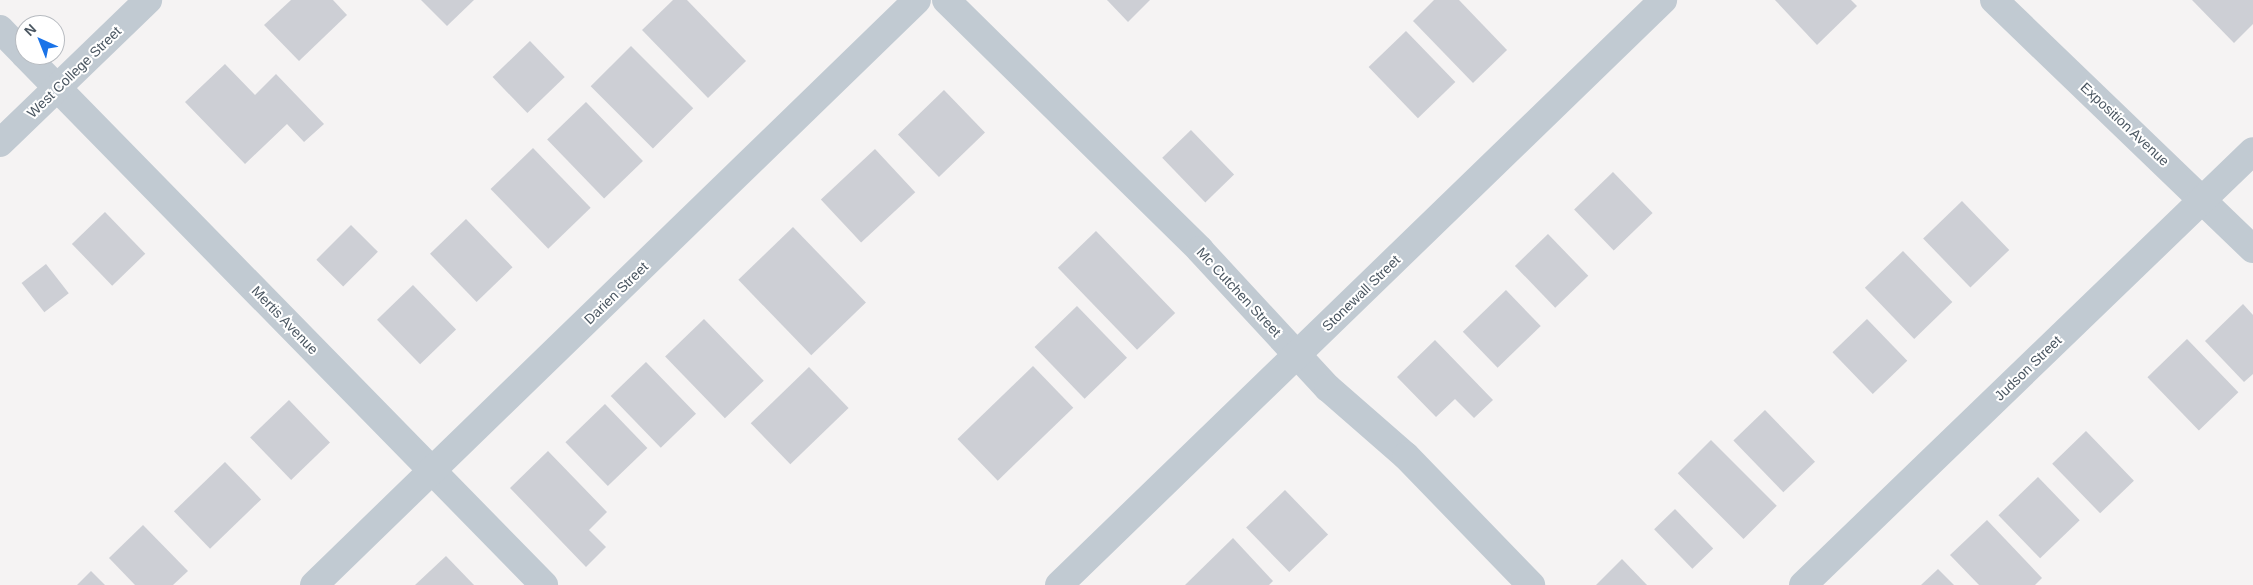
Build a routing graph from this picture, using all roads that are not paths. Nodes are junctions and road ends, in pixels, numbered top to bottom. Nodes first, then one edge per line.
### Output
1 (148, 0) edge
2 (917, 0) edge
3 (946, 0) edge
4 (1663, 0) edge
5 (1994, 0) edge
6 (0, 29) edge
7 (15, 45) edge
8 (35, 65) edge
9 (57, 88) junction
10 (0, 143) edge
11 (2253, 151) edge
12 (2204, 199) junction
13 (2253, 249) edge
14 (1297, 355) junction
15 (433, 471) junction
16 (314, 585) edge
17 (544, 585) edge
18 (1059, 585) edge
19 (1531, 585) edge
20 (1803, 585) edge

1 - 9 street, West College Street
2 - 15 street, Darien Street
3 - 14 street, Mc Cutchen Street
4 - 14 street, Stonewall Street
5 - 12 street, Exposition Avenue
6 - 7 street, Mertis Avenue
8 - 9 street, Mertis Avenue
9 - 10 street, West College Street
9 - 15 street, Mertis Avenue
11 - 12 street, Judson Street
12 - 13 street, Exposition Avenue
12 - 20 street, Judson Street
14 - 18 street, Stonewall Street
14 - 19 street, Mc Cutchen Street
15 - 16 street, Darien Street
15 - 17 street, Mertis Avenue

